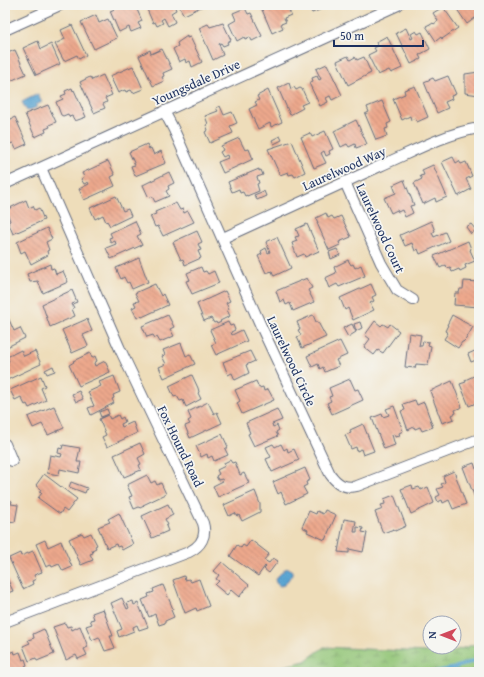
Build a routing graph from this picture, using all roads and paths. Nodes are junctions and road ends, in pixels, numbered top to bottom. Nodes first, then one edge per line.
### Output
1 (60, 5) edge
2 (398, 5) edge
3 (5, 30) edge
4 (164, 111) junction
5 (479, 128) edge
6 (41, 168) junction
7 (345, 182) junction
8 (5, 184) edge
9 (223, 238) junction
10 (413, 300) dead end
11 (479, 439) edge
12 (5, 444) edge
13 (12, 461) dead end
14 (5, 622) edge

1 - 3 street
2 - 4 street, Youngsdale Drive
4 - 6 street, Youngsdale Drive
4 - 9 street, Laurelwood Circle
5 - 7 street, Laurelwood Way
6 - 8 street, Youngsdale Drive
6 - 14 street, Fox Hound Road
7 - 9 street, Laurelwood Way
7 - 10 street, Laurelwood Court
9 - 11 street, Laurelwood Circle
12 - 13 street

